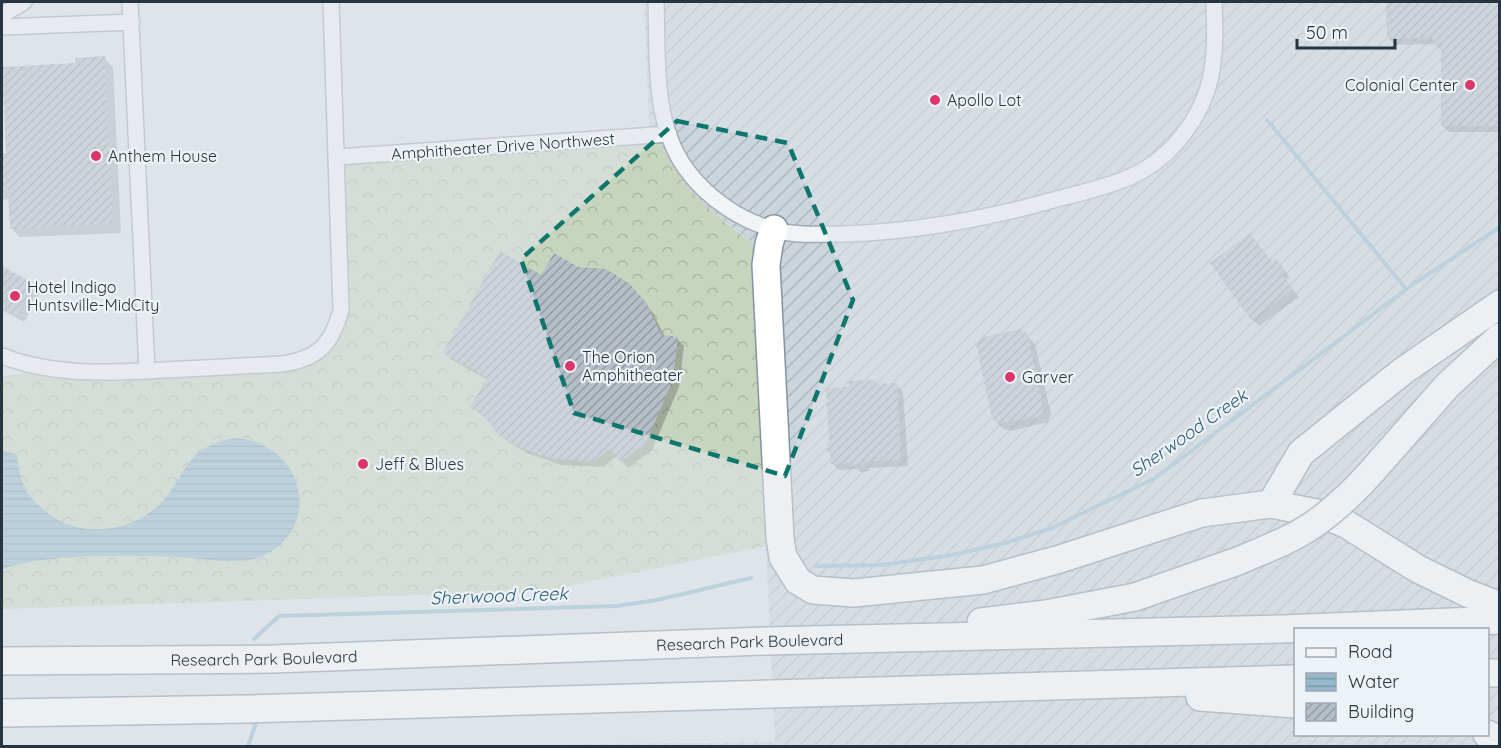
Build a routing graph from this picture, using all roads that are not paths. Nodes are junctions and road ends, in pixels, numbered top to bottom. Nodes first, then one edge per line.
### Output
1 (24, 2) edge
2 (130, 2) edge
3 (331, 2) edge
4 (656, 2) edge
5 (1214, 2) edge
6 (2, 15) edge
7 (132, 22) junction
8 (2, 27) edge
9 (669, 134) junction
10 (337, 157) junction
11 (774, 229) junction
12 (1500, 304) edge
13 (1500, 337) edge
14 (2, 356) edge
15 (147, 371) junction
16 (1271, 504) junction
17 (1500, 606) edge
18 (1500, 620) edge
19 (1306, 628) edge
20 (1294, 629) edge
21 (838, 640) junction
22 (2, 661) edge
23 (1294, 679) edge
24 (1052, 687) junction
25 (1294, 704) edge
26 (2, 713) edge

1 - 6 street
2 - 7 street
3 - 10 street
4 - 9 street
5 - 11 street
7 - 8 street
7 - 15 street
9 - 10 street, Amphitheater Drive Northwest
9 - 11 street
10 - 15 street
11 - 16 highway
12 - 16 highway
13 - 21 highway, bridge
14 - 15 street
16 - 17 highway
18 - 19 highway, Research Park Boulevard
20 - 21 highway, Research Park Boulevard
21 - 22 highway, Research Park Boulevard
23 - 24 highway
24 - 25 highway
24 - 26 highway

